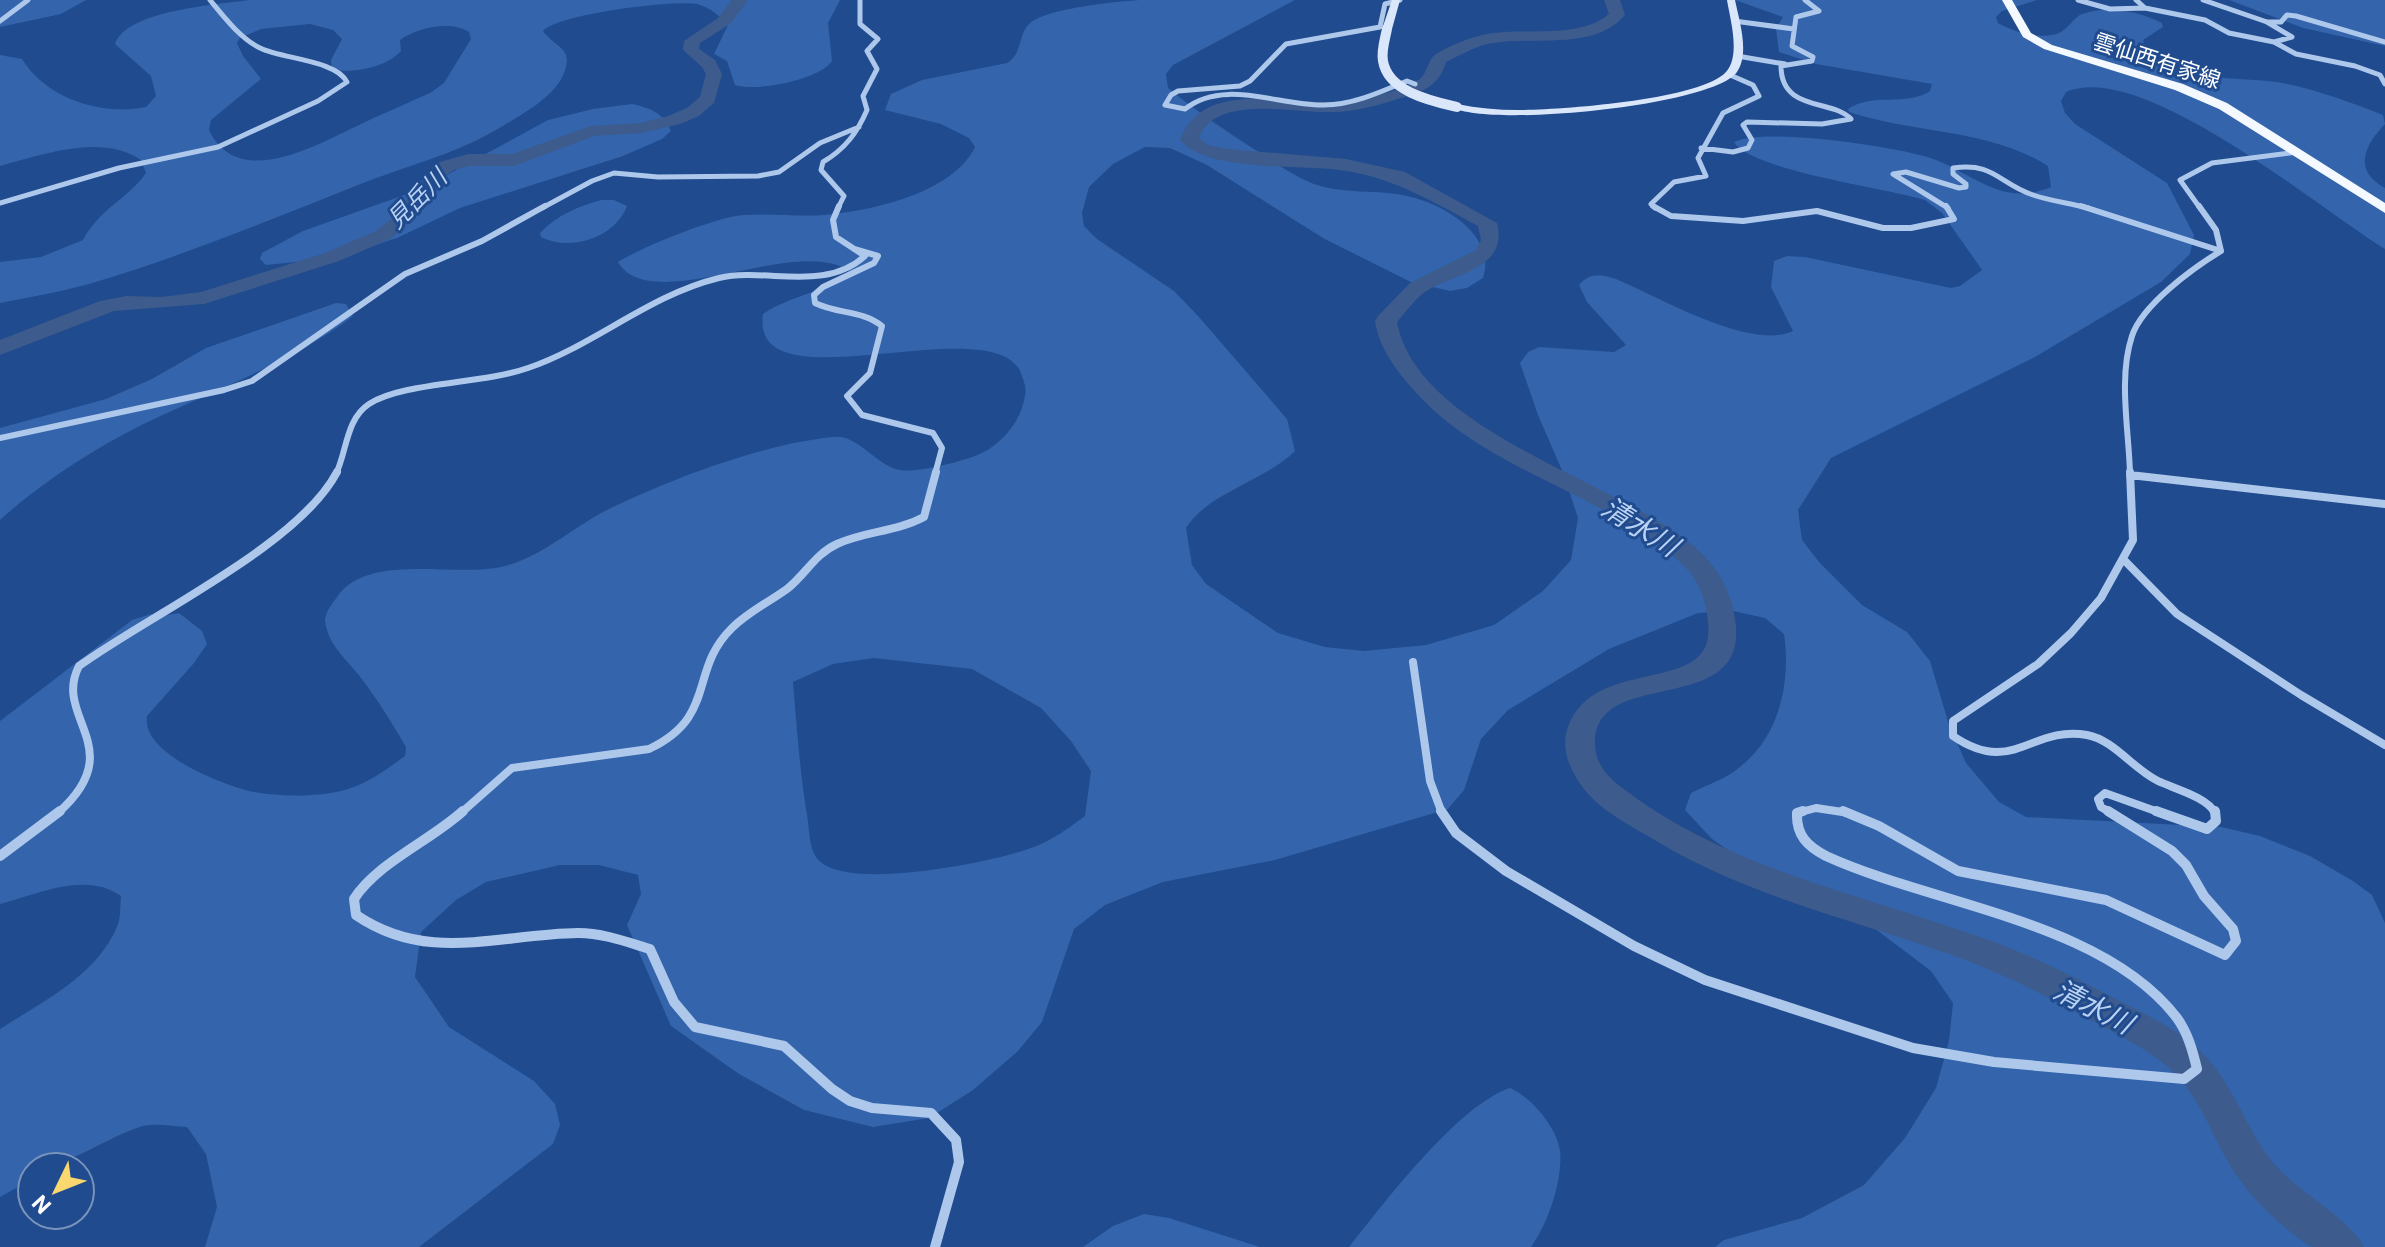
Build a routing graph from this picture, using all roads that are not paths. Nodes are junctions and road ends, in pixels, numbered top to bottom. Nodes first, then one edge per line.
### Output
1 (28, 0) edge
2 (210, 0) edge
3 (860, 0) edge
4 (1397, 0) edge
5 (1732, 0) edge
6 (2007, 0) edge
7 (2078, 0) edge
8 (2136, 0) edge
9 (2203, 0) edge
10 (1805, 1) edge
11 (2145, 8) junction
12 (0, 21) edge
13 (1734, 21) junction
14 (2267, 22) junction
15 (1794, 29) junction
16 (2274, 42) junction
17 (2385, 42) edge
18 (1737, 56) junction
19 (1786, 64) junction
20 (1730, 75) junction
21 (1415, 84) dead end
22 (2385, 84) edge
23 (860, 127) junction
24 (1701, 148) junction
25 (2297, 152) junction
26 (0, 203) edge
27 (2385, 209) edge
28 (854, 249) junction
29 (2221, 251) junction
30 (0, 438) edge
31 (2130, 475) junction
32 (2385, 504) edge
33 (2125, 561) junction
34 (1413, 662) dead end
35 (2385, 745) edge
36 (0, 856) edge
37 (935, 1247) edge

1 - 12 street
2 - 26 street
3 - 23 street
4 - 20 street, bridge
4 - 21 street
5 - 13 street
6 - 25 main road, 雲仙西有家線
7 - 11 street
8 - 11 street
9 - 14 street
10 - 15 street
11 - 16 street
13 - 15 street
13 - 18 street
14 - 16 street
14 - 17 street
15 - 19 street
16 - 22 street
18 - 19 street
18 - 20 street
19 - 24 street
20 - 24 street
23 - 28 street
23 - 30 street
24 - 29 street
25 - 27 main road, 雲仙西有家線
25 - 29 street
28 - 36 street
28 - 37 street
29 - 31 street
31 - 32 street
31 - 33 street
33 - 34 street
33 - 35 street

